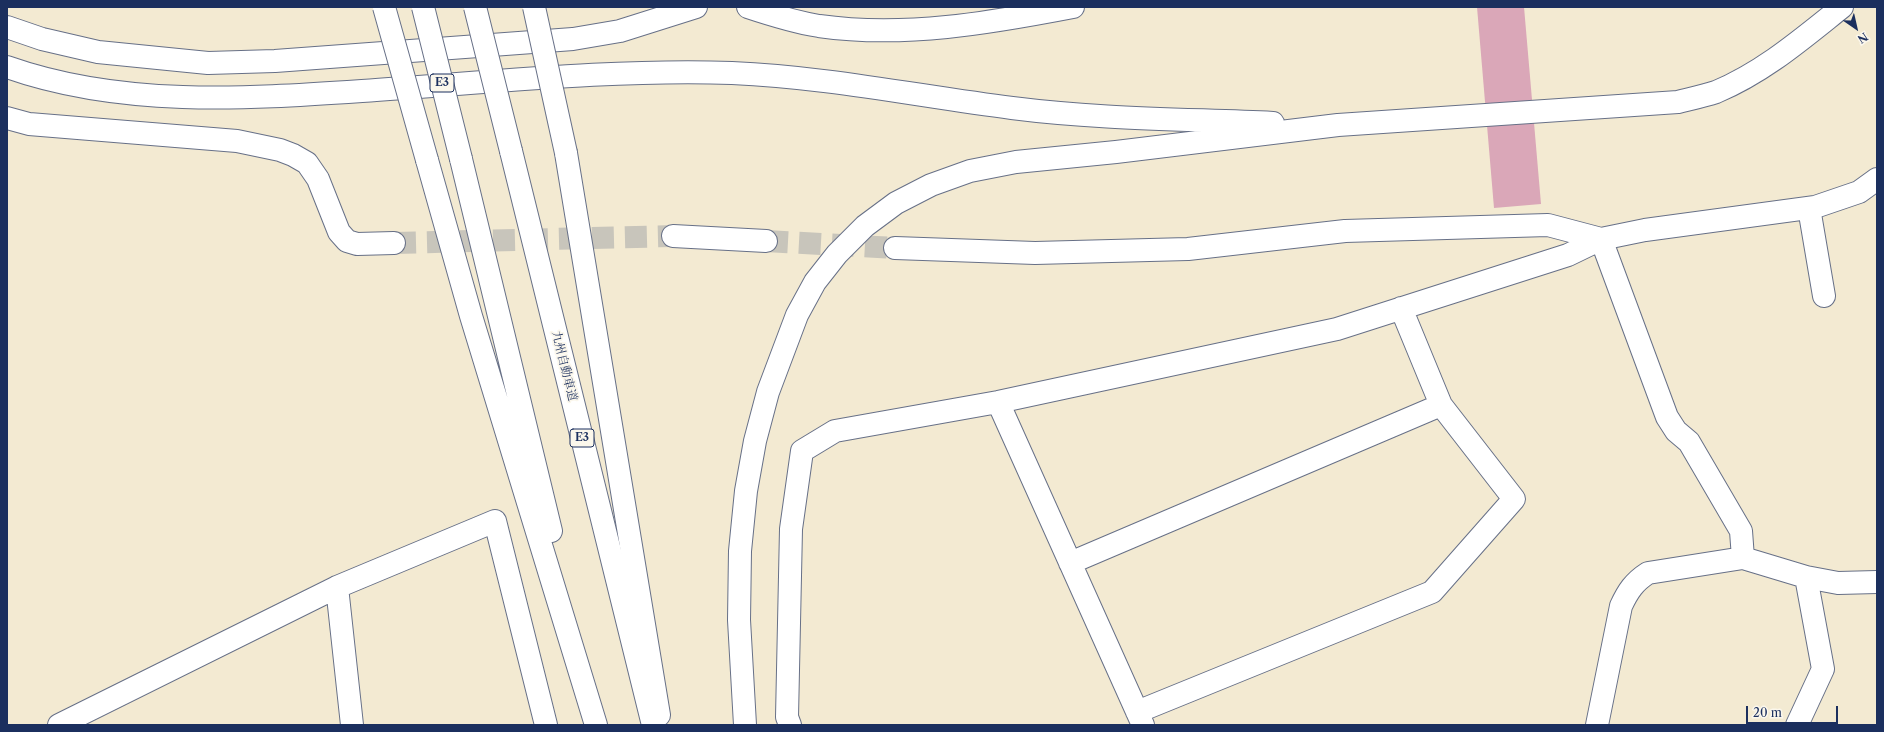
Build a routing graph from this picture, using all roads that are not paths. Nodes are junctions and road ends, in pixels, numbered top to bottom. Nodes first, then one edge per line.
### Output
1 (384, 7) edge
2 (423, 7) edge
3 (475, 7) edge
4 (534, 7) edge
5 (696, 7) edge
6 (748, 7) edge
7 (1073, 7) edge
8 (1842, 7) edge
9 (7, 26) edge
10 (7, 66) edge
11 (7, 118) edge
12 (1338, 125) junction
13 (1877, 179) edge
14 (1809, 208) junction
15 (673, 236) tunnel mouth
16 (1601, 239) junction
17 (766, 241) tunnel mouth
18 (394, 243) tunnel mouth
19 (895, 248) tunnel mouth
20 (1824, 296) dead end
21 (1401, 308) junction
22 (998, 402) junction
23 (1441, 405) junction
24 (1743, 558) junction
25 (1070, 563) junction
26 (1806, 577) junction
27 (1877, 582) edge
28 (337, 587) junction
29 (1140, 718) edge
30 (59, 725) edge
31 (352, 725) edge
32 (546, 725) edge
33 (597, 725) edge
34 (653, 725) edge
35 (661, 725) edge
36 (745, 725) edge
37 (790, 725) edge
38 (1597, 725) edge
39 (1797, 725) edge

1 - 33 main road, bridge
2 - 33 main road, E3, bridge
3 - 34 main road, 九州自動車道 / E3, bridge
4 - 35 main road, bridge
5 - 9 main road
6 - 7 main road
8 - 12 main road
10 - 12 main road
11 - 18 main road
12 - 36 main road
13 - 14 main road
14 - 16 main road
14 - 20 main road
15 - 17 main road
16 - 19 main road
16 - 21 main road
16 - 24 main road
21 - 22 main road
21 - 23 main road
22 - 25 main road
22 - 37 main road
23 - 25 main road
23 - 29 main road
24 - 26 main road
24 - 38 main road
25 - 29 main road
26 - 27 main road
26 - 39 main road
28 - 30 main road
28 - 31 main road
28 - 32 main road

